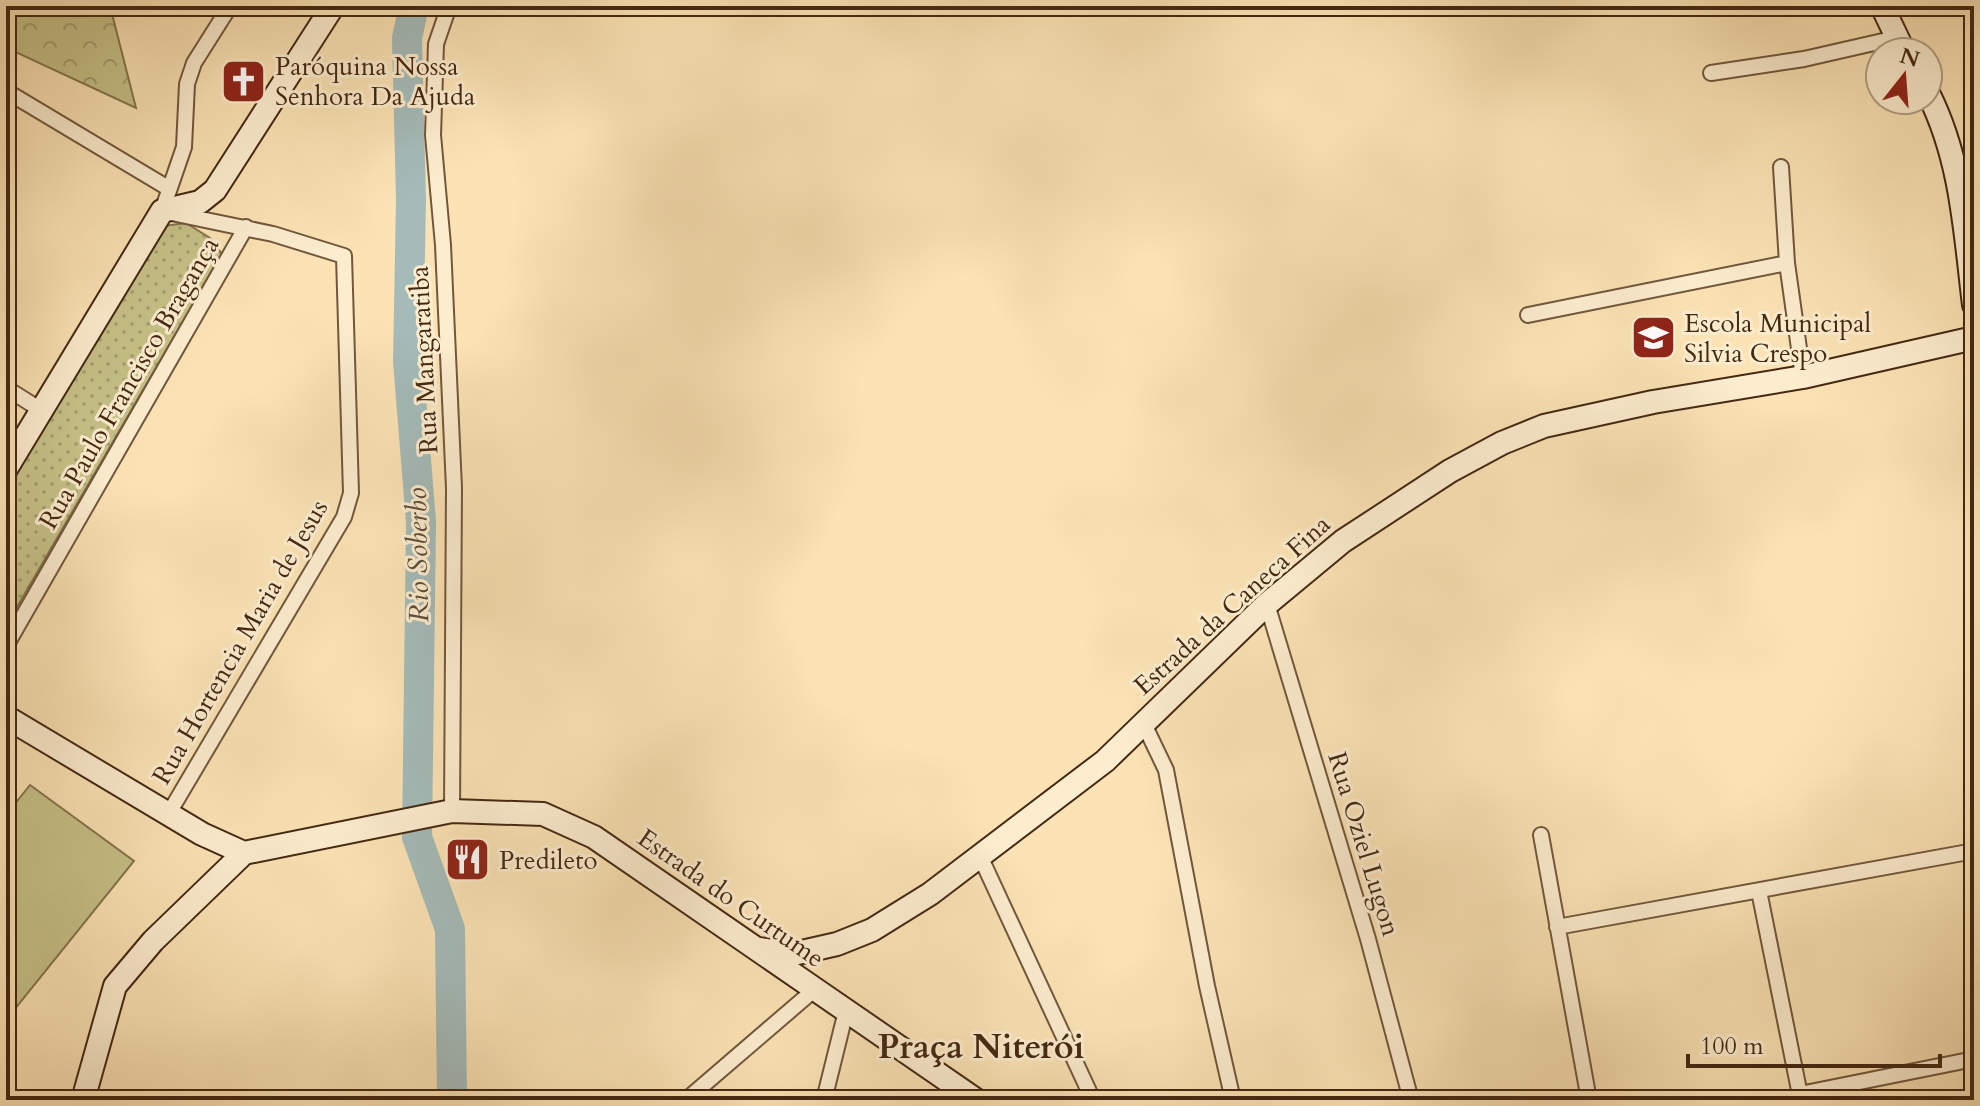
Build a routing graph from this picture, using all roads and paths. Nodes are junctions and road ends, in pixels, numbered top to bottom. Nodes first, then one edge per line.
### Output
1 (230, 6) edge
2 (333, 6) edge
3 (449, 6) edge
4 (1882, 6) edge
5 (1896, 36) edge
6 (1864, 50) edge
7 (1711, 73) dead end
8 (6, 91) edge
9 (1939, 116) edge
10 (1781, 167) dead end
11 (168, 188) junction
12 (215, 190) junction
13 (162, 211) junction
14 (222, 223) junction
15 (246, 227) junction
16 (1787, 263) junction
17 (1974, 305) edge
18 (1528, 315) dead end
19 (1974, 338) edge
20 (1803, 377) junction
21 (6, 388) edge
22 (41, 410) junction
23 (6, 469) edge
24 (1267, 604) junction
25 (6, 646) edge
26 (6, 717) edge
27 (1143, 722) junction
28 (169, 813) junction
29 (441, 814) junction
30 (1541, 835) dead end
31 (1974, 851) edge
32 (244, 853) junction
33 (980, 856) junction
34 (1759, 891) junction
35 (1557, 927) junction
36 (759, 949) joint
37 (792, 964) junction
38 (814, 990) junction
39 (846, 1011) junction
40 (1974, 1059) edge
41 (1800, 1097) edge
42 (83, 1100) edge
43 (686, 1100) edge
44 (824, 1100) edge
45 (976, 1100) edge
46 (1093, 1100) edge
47 (1233, 1100) edge
48 (1411, 1100) edge
49 (1589, 1100) edge

1 - 11 street
2 - 12 street
3 - 29 street, Rua Mangaratiba
4 - 5 street
6 - 7 street
8 - 11 street
9 - 17 street
10 - 16 street
11 - 13 street
12 - 13 street
12 - 14 street
13 - 14 street
13 - 22 street
14 - 15 street
15 - 25 street, Rua Paulo Francisco Bragança
15 - 28 street, Rua Hortencia Maria de Jesus
16 - 18 street
16 - 20 street
19 - 20 street, Estrada da Caneca Fina
20 - 24 street, Estrada da Caneca Fina
21 - 22 street
22 - 23 street
24 - 27 street, Estrada da Caneca Fina
24 - 48 street, Rua Oziel Lugon
26 - 28 street
27 - 33 street, Estrada da Caneca Fina
27 - 47 street
28 - 32 street
29 - 32 street, Estrada do Curtume
29 - 36 street, Estrada do Curtume
30 - 35 street
31 - 34 street
32 - 42 street
33 - 37 street, Estrada da Caneca Fina
33 - 46 street
34 - 35 street
34 - 41 street
35 - 49 street
36 - 37 street, Estrada da Caneca Fina
37 - 38 street, Estrada do Curtume
38 - 39 street, Estrada do Curtume
38 - 43 street
39 - 44 street
39 - 45 street, Estrada do Curtume
40 - 41 street

